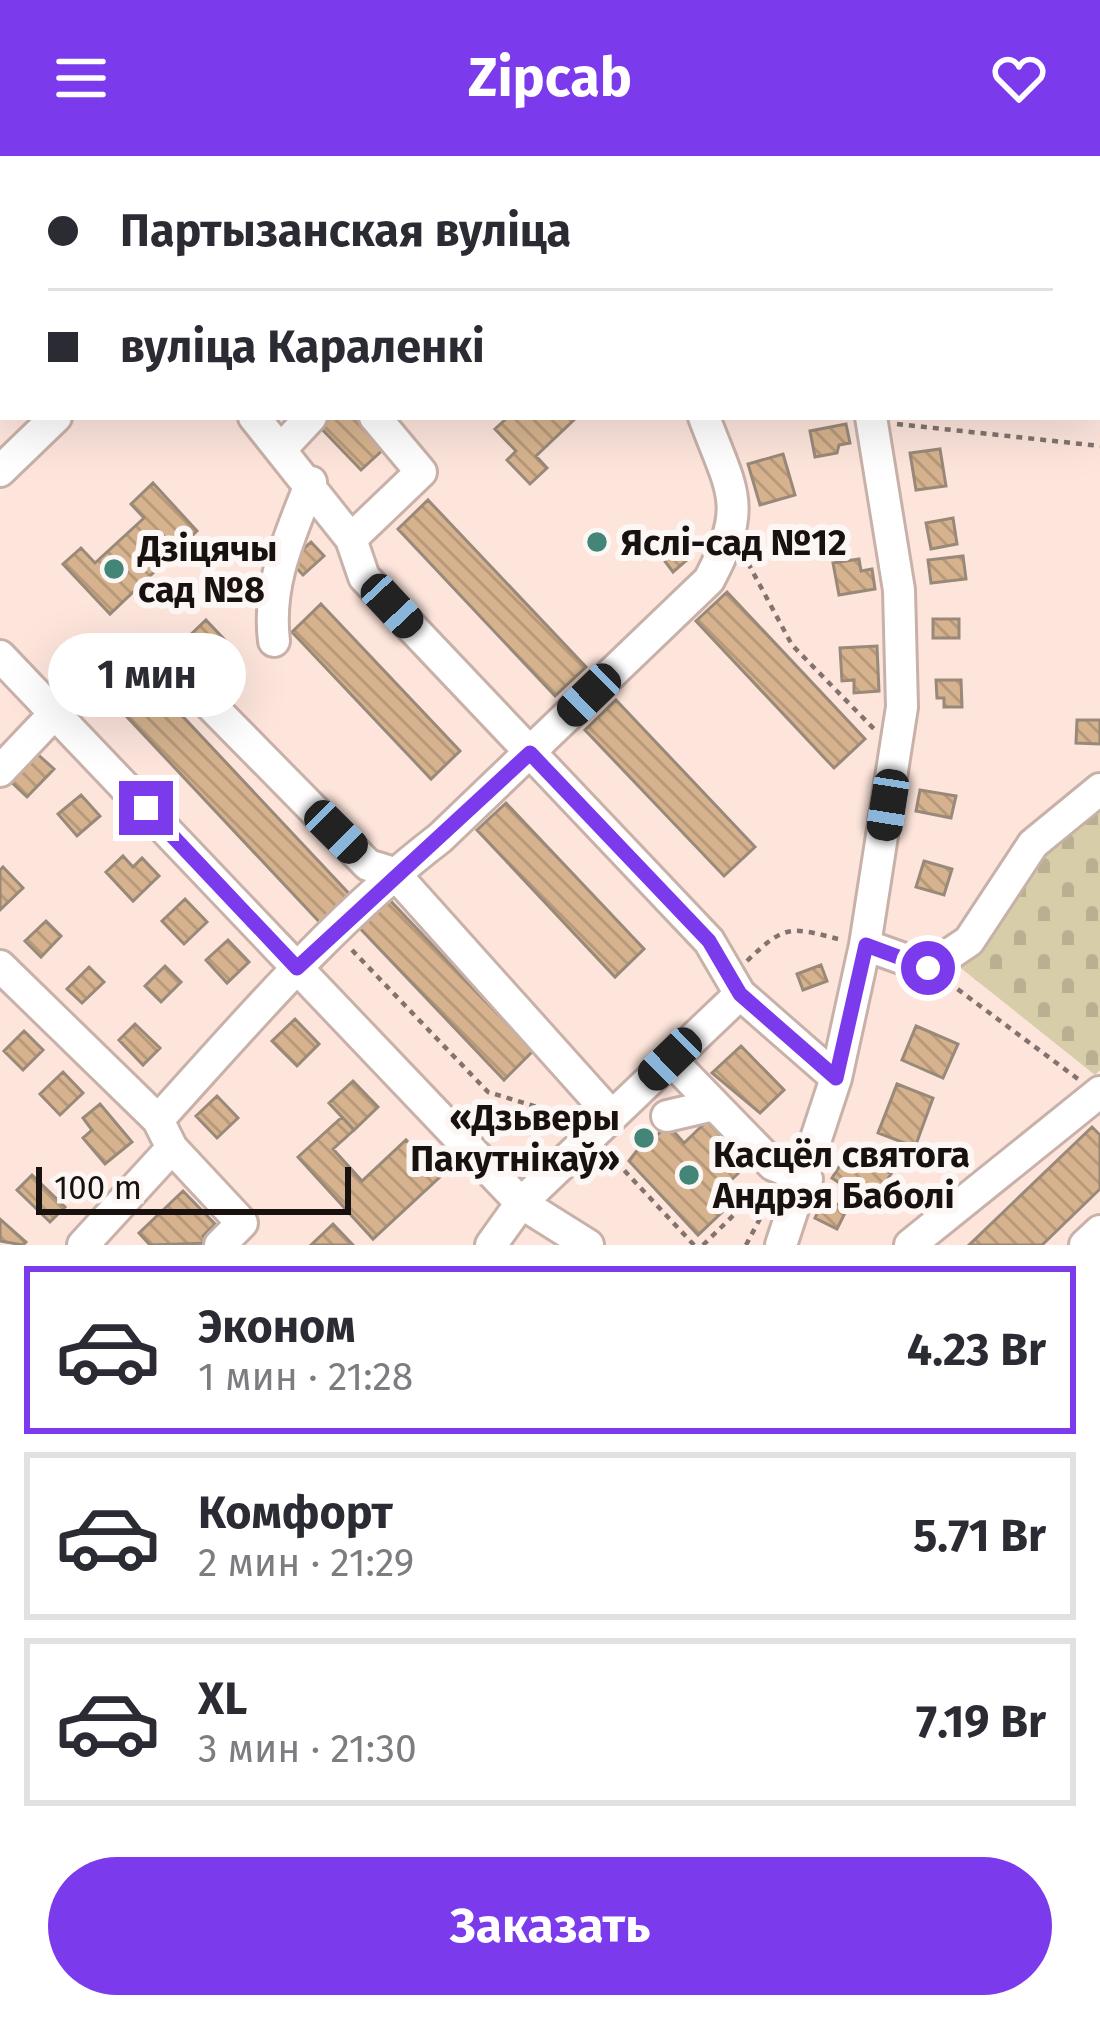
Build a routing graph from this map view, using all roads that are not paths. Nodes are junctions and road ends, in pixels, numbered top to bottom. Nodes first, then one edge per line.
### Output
1 (53, 420) edge
2 (257, 420) edge
3 (308, 420) edge
4 (378, 420) edge
5 (705, 420) edge
6 (871, 420) edge
7 (282, 448) junction
8 (0, 471) edge
9 (311, 482) junction
10 (352, 539) junction
11 (274, 641) dead end
12 (0, 656) edge
13 (177, 671) dead end
14 (55, 713) junction
15 (530, 753) junction
16 (0, 771) edge
17 (1100, 789) edge
18 (394, 873) junction
19 (850, 942) junction
20 (0, 966) edge
21 (297, 968) junction
22 (740, 994) junction
23 (670, 1059) junction
24 (836, 1078) junction
25 (1095, 1103) edge
26 (714, 1105) junction
27 (611, 1115) junction
28 (667, 1116) dead end
29 (158, 1120) junction
30 (172, 1148) junction
31 (807, 1179) junction
32 (521, 1204) junction
33 (1100, 1231) edge
34 (88, 1243) edge
35 (220, 1245) edge
36 (491, 1245) edge
37 (588, 1245) edge
38 (781, 1245) edge
39 (910, 1245) edge
40 (1085, 1245) edge

1 - 8 street
2 - 7 street
3 - 7 street
4 - 10 street
5 - 15 street
6 - 19 street
7 - 9 street
9 - 10 street
9 - 11 street
10 - 15 street
12 - 14 street
13 - 18 street
14 - 16 street
14 - 21 street
15 - 18 street
15 - 22 street
17 - 19 street
18 - 21 street
18 - 27 street
19 - 24 street
20 - 29 street
21 - 29 street
21 - 32 street
22 - 23 street
22 - 24 street
23 - 26 street
23 - 27 street
24 - 31 street
25 - 39 street
26 - 28 street
26 - 31 street
27 - 32 street
29 - 30 street
30 - 34 street
30 - 35 street
31 - 38 street
32 - 36 street
32 - 37 street
33 - 40 street

